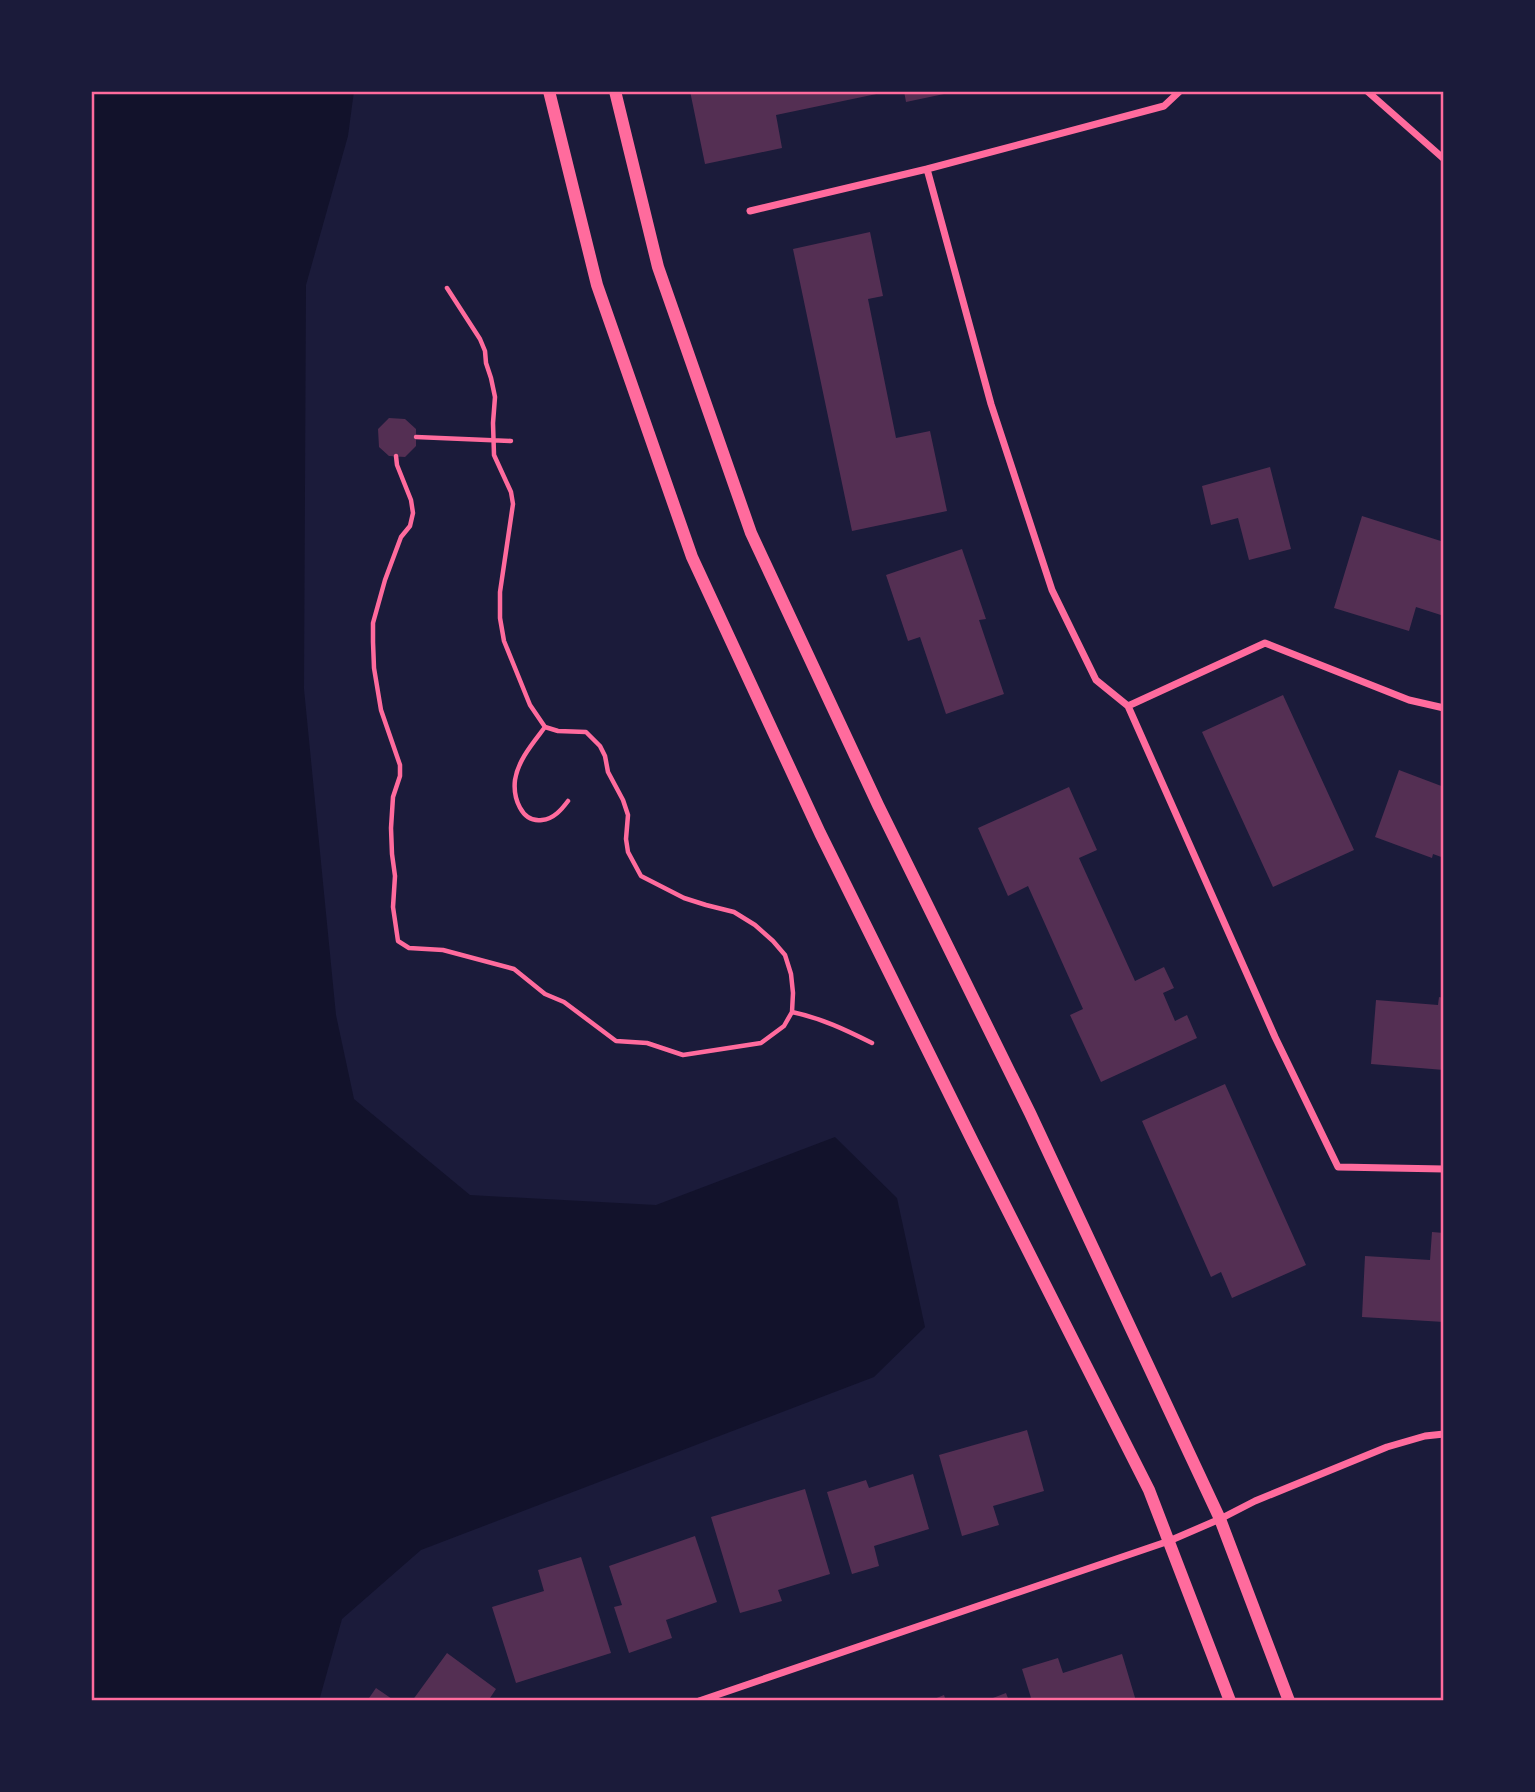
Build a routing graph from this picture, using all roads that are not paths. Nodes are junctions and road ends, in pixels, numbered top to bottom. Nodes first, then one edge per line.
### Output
1 (549, 91) edge
2 (615, 91) edge
3 (1180, 91) edge
4 (1367, 91) edge
5 (1444, 159) edge
6 (927, 169) junction
7 (750, 211) dead end
8 (1128, 706) junction
9 (1444, 708) edge
10 (1444, 1170) edge
11 (1444, 1434) edge
12 (1220, 1518) junction
13 (1169, 1541) junction
14 (699, 1701) edge
15 (1230, 1701) edge
16 (1289, 1701) edge

1 - 13 street
2 - 12 street
3 - 6 street
4 - 5 street
6 - 7 street
6 - 8 street
8 - 9 street
8 - 10 street
11 - 12 street
12 - 13 street
12 - 16 street
13 - 14 street
13 - 15 street

